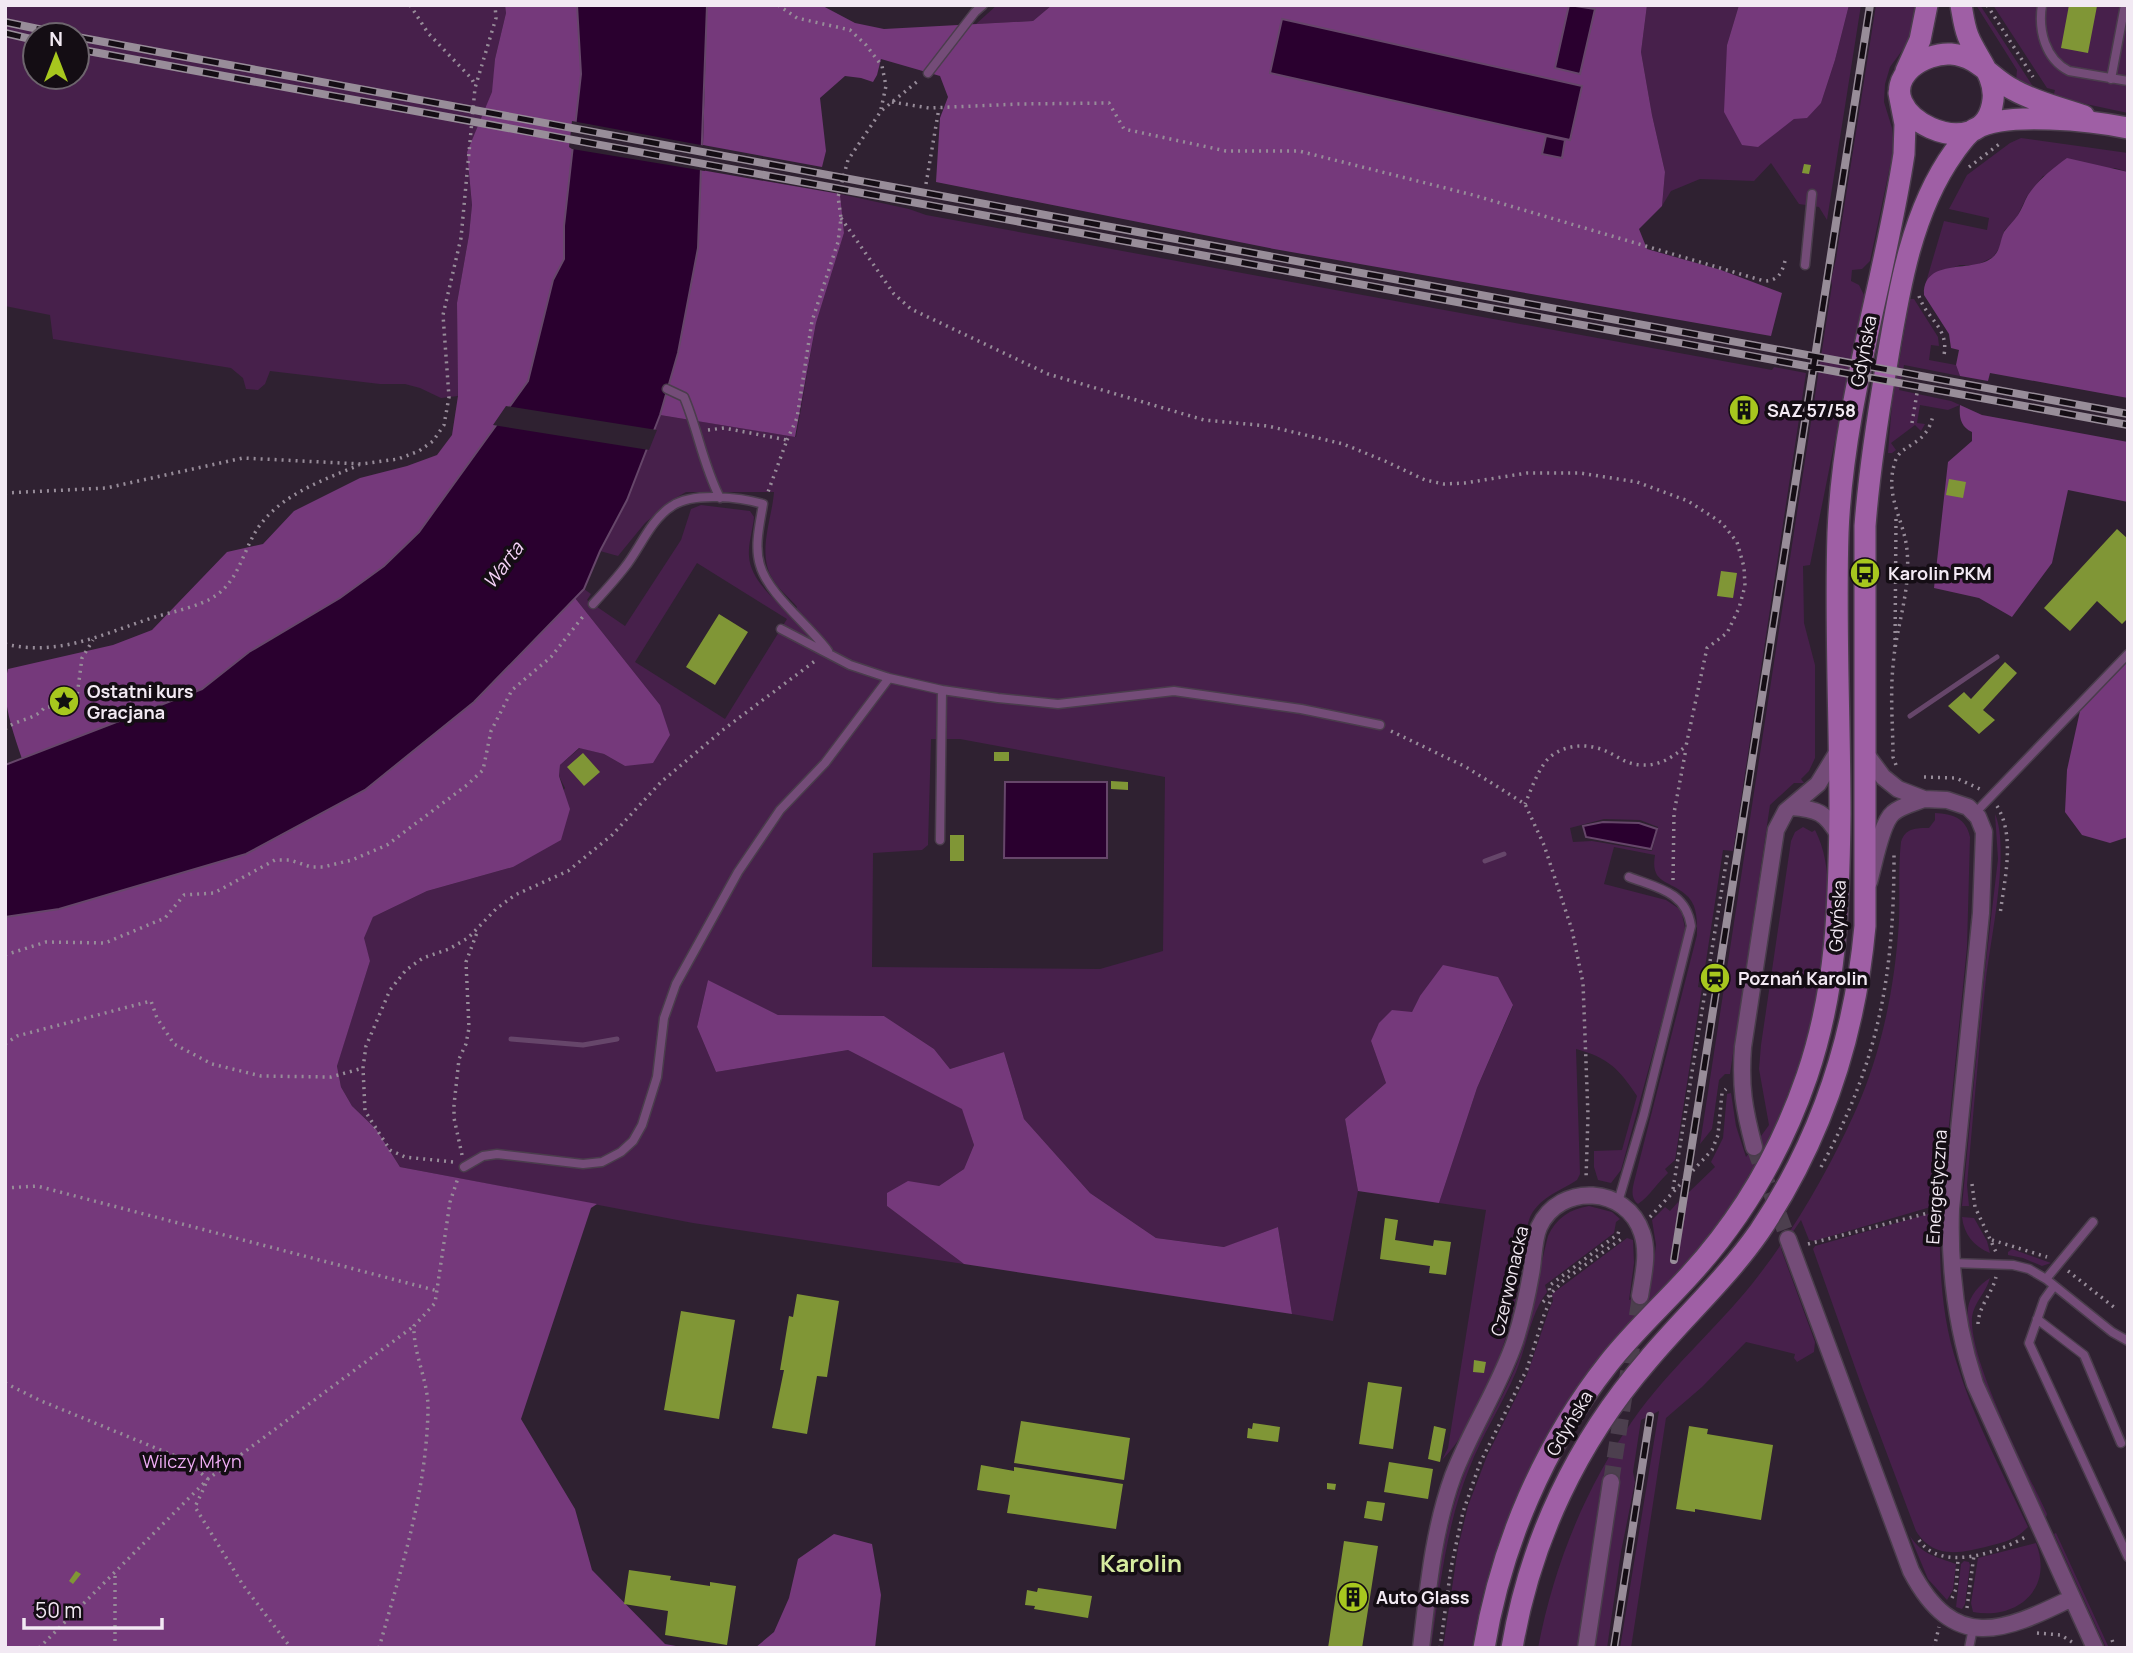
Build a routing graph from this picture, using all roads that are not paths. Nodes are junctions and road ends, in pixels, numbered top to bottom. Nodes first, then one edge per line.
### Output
1 (983, 5) edge
2 (1927, 5) edge
3 (1961, 5) edge
4 (2042, 5) edge
5 (2125, 5) edge
6 (1984, 67) junction
7 (928, 73) road end
8 (2111, 79) junction
9 (2128, 81) edge
10 (1901, 86) junction
11 (2120, 127) edge
12 (1976, 128) junction
13 (1812, 194) dead end
14 (1805, 265) dead end
15 (667, 389) dead end
16 (720, 498) junction
17 (593, 604) road end
18 (781, 629) dead end
19 (828, 652) junction
20 (2128, 654) edge
21 (889, 678) junction
22 (942, 690) junction
23 (1380, 725) road end
24 (1840, 748) junction
25 (1866, 754) junction
26 (1924, 799) junction
27 (1791, 807) junction
28 (1975, 813) junction
29 (1839, 836) junction
30 (940, 840) dead end
31 (1629, 877) dead end
32 (1867, 891) junction
33 (1754, 1147) tunnel mouth
34 (464, 1167) road end
35 (1618, 1202) junction
36 (2093, 1222) dead end
37 (1795, 1236) tunnel mouth
38 (1951, 1263) junction
39 (2046, 1279) junction
40 (2054, 1286) junction
41 (1640, 1296) tunnel mouth
42 (2037, 1320) junction
43 (2128, 1341) edge
44 (2121, 1443) dead end
45 (1611, 1482) tunnel mouth
46 (2128, 1557) edge
47 (2072, 1598) junction
48 (1967, 1626) junction
49 (1421, 1648) edge
50 (1484, 1648) edge
51 (1512, 1648) edge
52 (1586, 1648) edge
53 (1969, 1648) edge
54 (2095, 1648) edge

1 - 7 lane
2 - 10 main road
3 - 6 main road
4 - 8 lane
5 - 8 lane
6 - 10 main road
6 - 11 main road
6 - 12 main road
8 - 9 lane
10 - 12 main road
10 - 24 main road, Gdyńska
11 - 12 main road
12 - 25 main road, Gdyńska
13 - 14 lane
15 - 16 lane
16 - 17 lane
16 - 19 lane
18 - 19 lane
19 - 21 lane
20 - 28 lane
21 - 22 lane
21 - 34 lane
22 - 23 lane
22 - 30 lane
24 - 27 street
24 - 29 main road, Gdyńska
25 - 26 street
25 - 32 main road, Gdyńska
26 - 28 street
26 - 32 street
27 - 29 street
27 - 33 street
28 - 38 street, Energetyczna
29 - 50 main road, Gdyńska
31 - 35 lane
32 - 51 main road, Gdyńska
35 - 41 street
35 - 49 street, Czerwonacka
36 - 39 lane
37 - 48 street
38 - 39 lane
38 - 47 street, Energetyczna
39 - 40 lane
40 - 42 lane
40 - 43 lane
42 - 44 lane
42 - 46 lane
45 - 52 street
47 - 48 street
47 - 54 street, Energetyczna
48 - 53 lane

